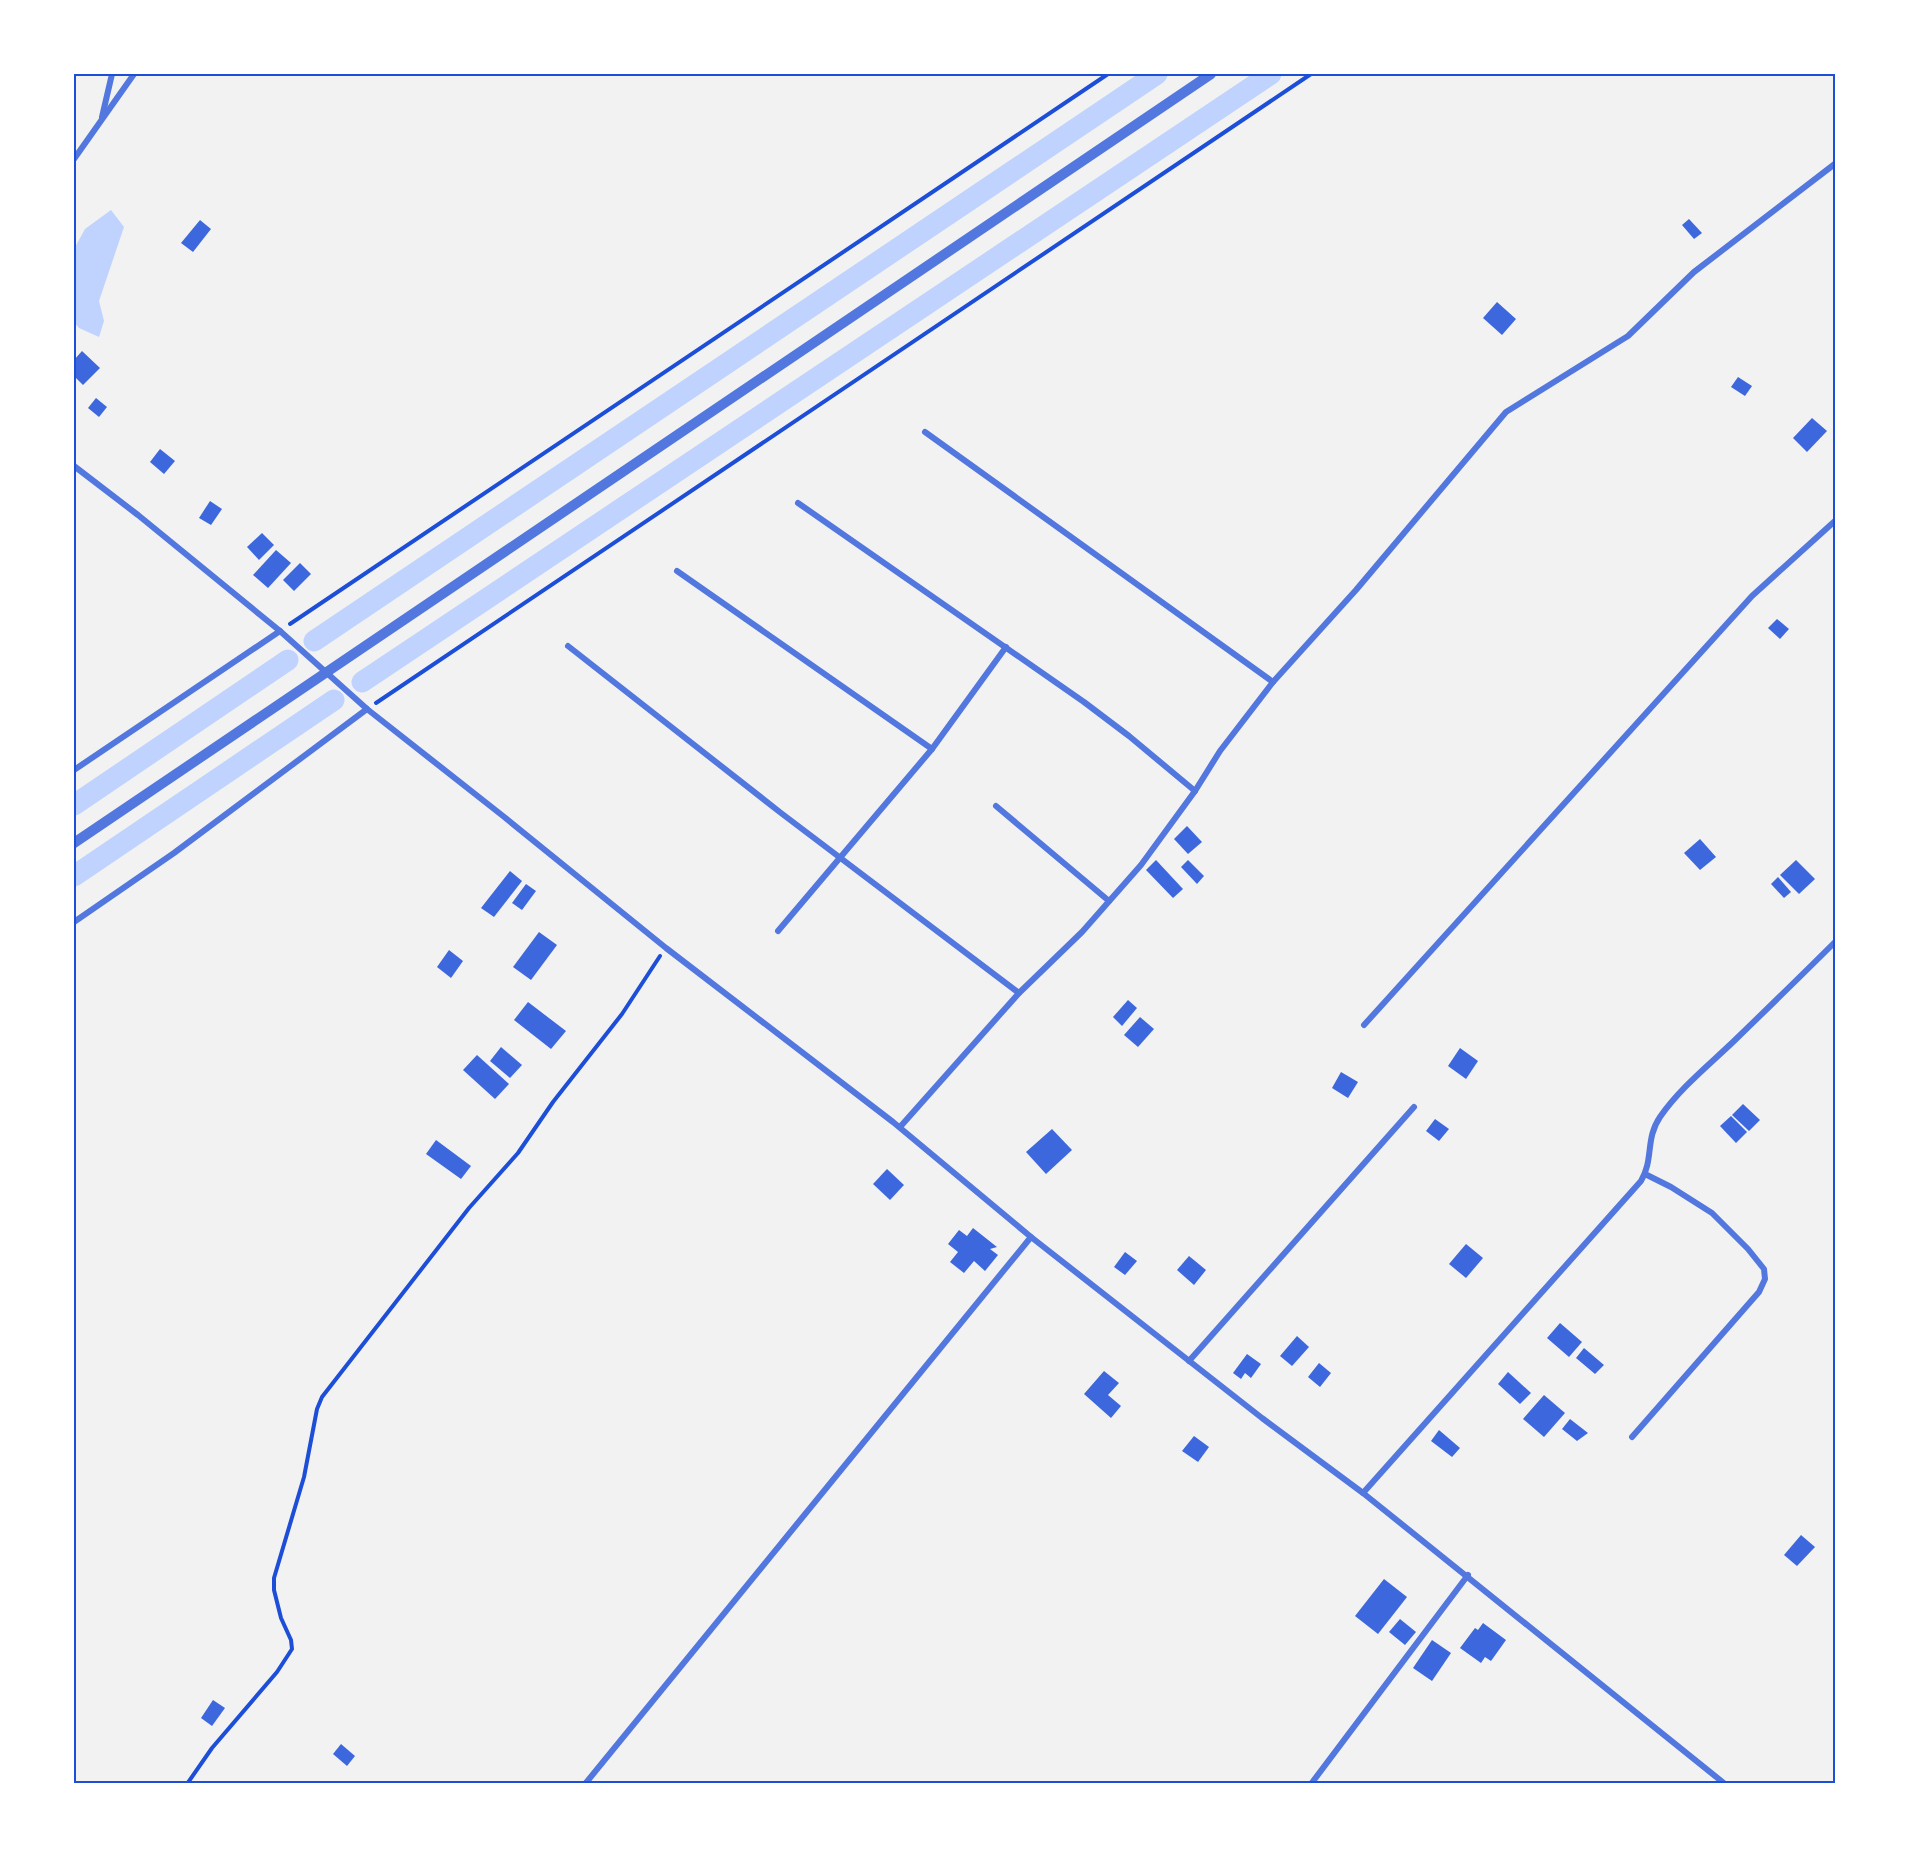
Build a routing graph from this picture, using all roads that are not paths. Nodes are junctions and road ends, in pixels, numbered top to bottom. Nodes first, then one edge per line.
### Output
1 (112, 74) edge
2 (134, 74) edge
3 (1210, 74) edge
4 (101, 120) junction
5 (74, 159) edge
6 (1836, 162) edge
7 (925, 432) dead end
8 (74, 466) edge
9 (798, 503) dead end
10 (1836, 520) edge
11 (677, 572) dead end
12 (280, 631) junction
13 (568, 646) dead end
14 (1006, 647) junction
15 (325, 673) junction
16 (1273, 682) junction
17 (367, 710) junction
18 (932, 749) junction
19 (74, 770) edge
20 (1195, 791) junction
21 (996, 806) dead end
22 (74, 843) edge
23 (841, 858) junction
24 (1109, 902) junction
25 (74, 922) edge
26 (778, 931) dead end
27 (1836, 941) edge
28 (1019, 993) junction
29 (1364, 1025) dead end
30 (1414, 1107) dead end
31 (900, 1127) junction
32 (1645, 1174) junction
33 (1031, 1237) junction
34 (1189, 1361) junction
35 (1632, 1437) dead end
36 (1363, 1493) junction
37 (1468, 1575) junction
38 (585, 1784) edge
39 (1311, 1784) edge
40 (1725, 1784) edge

1 - 4 street
2 - 4 street
3 - 15 street
4 - 5 street
6 - 16 street
7 - 16 street
8 - 12 street
9 - 14 street
10 - 29 street
11 - 18 street
12 - 15 street
12 - 19 street
13 - 23 street
14 - 18 street
14 - 20 street
15 - 17 street
15 - 22 street
16 - 20 street
17 - 25 street
17 - 31 street
18 - 23 street
20 - 24 street
21 - 24 street
23 - 26 street
23 - 28 street
24 - 28 street
27 - 32 street
28 - 31 street
30 - 34 street
31 - 33 street
32 - 35 street
32 - 36 street
33 - 34 street
33 - 38 street
34 - 36 street
36 - 37 street
37 - 39 street
37 - 40 street

